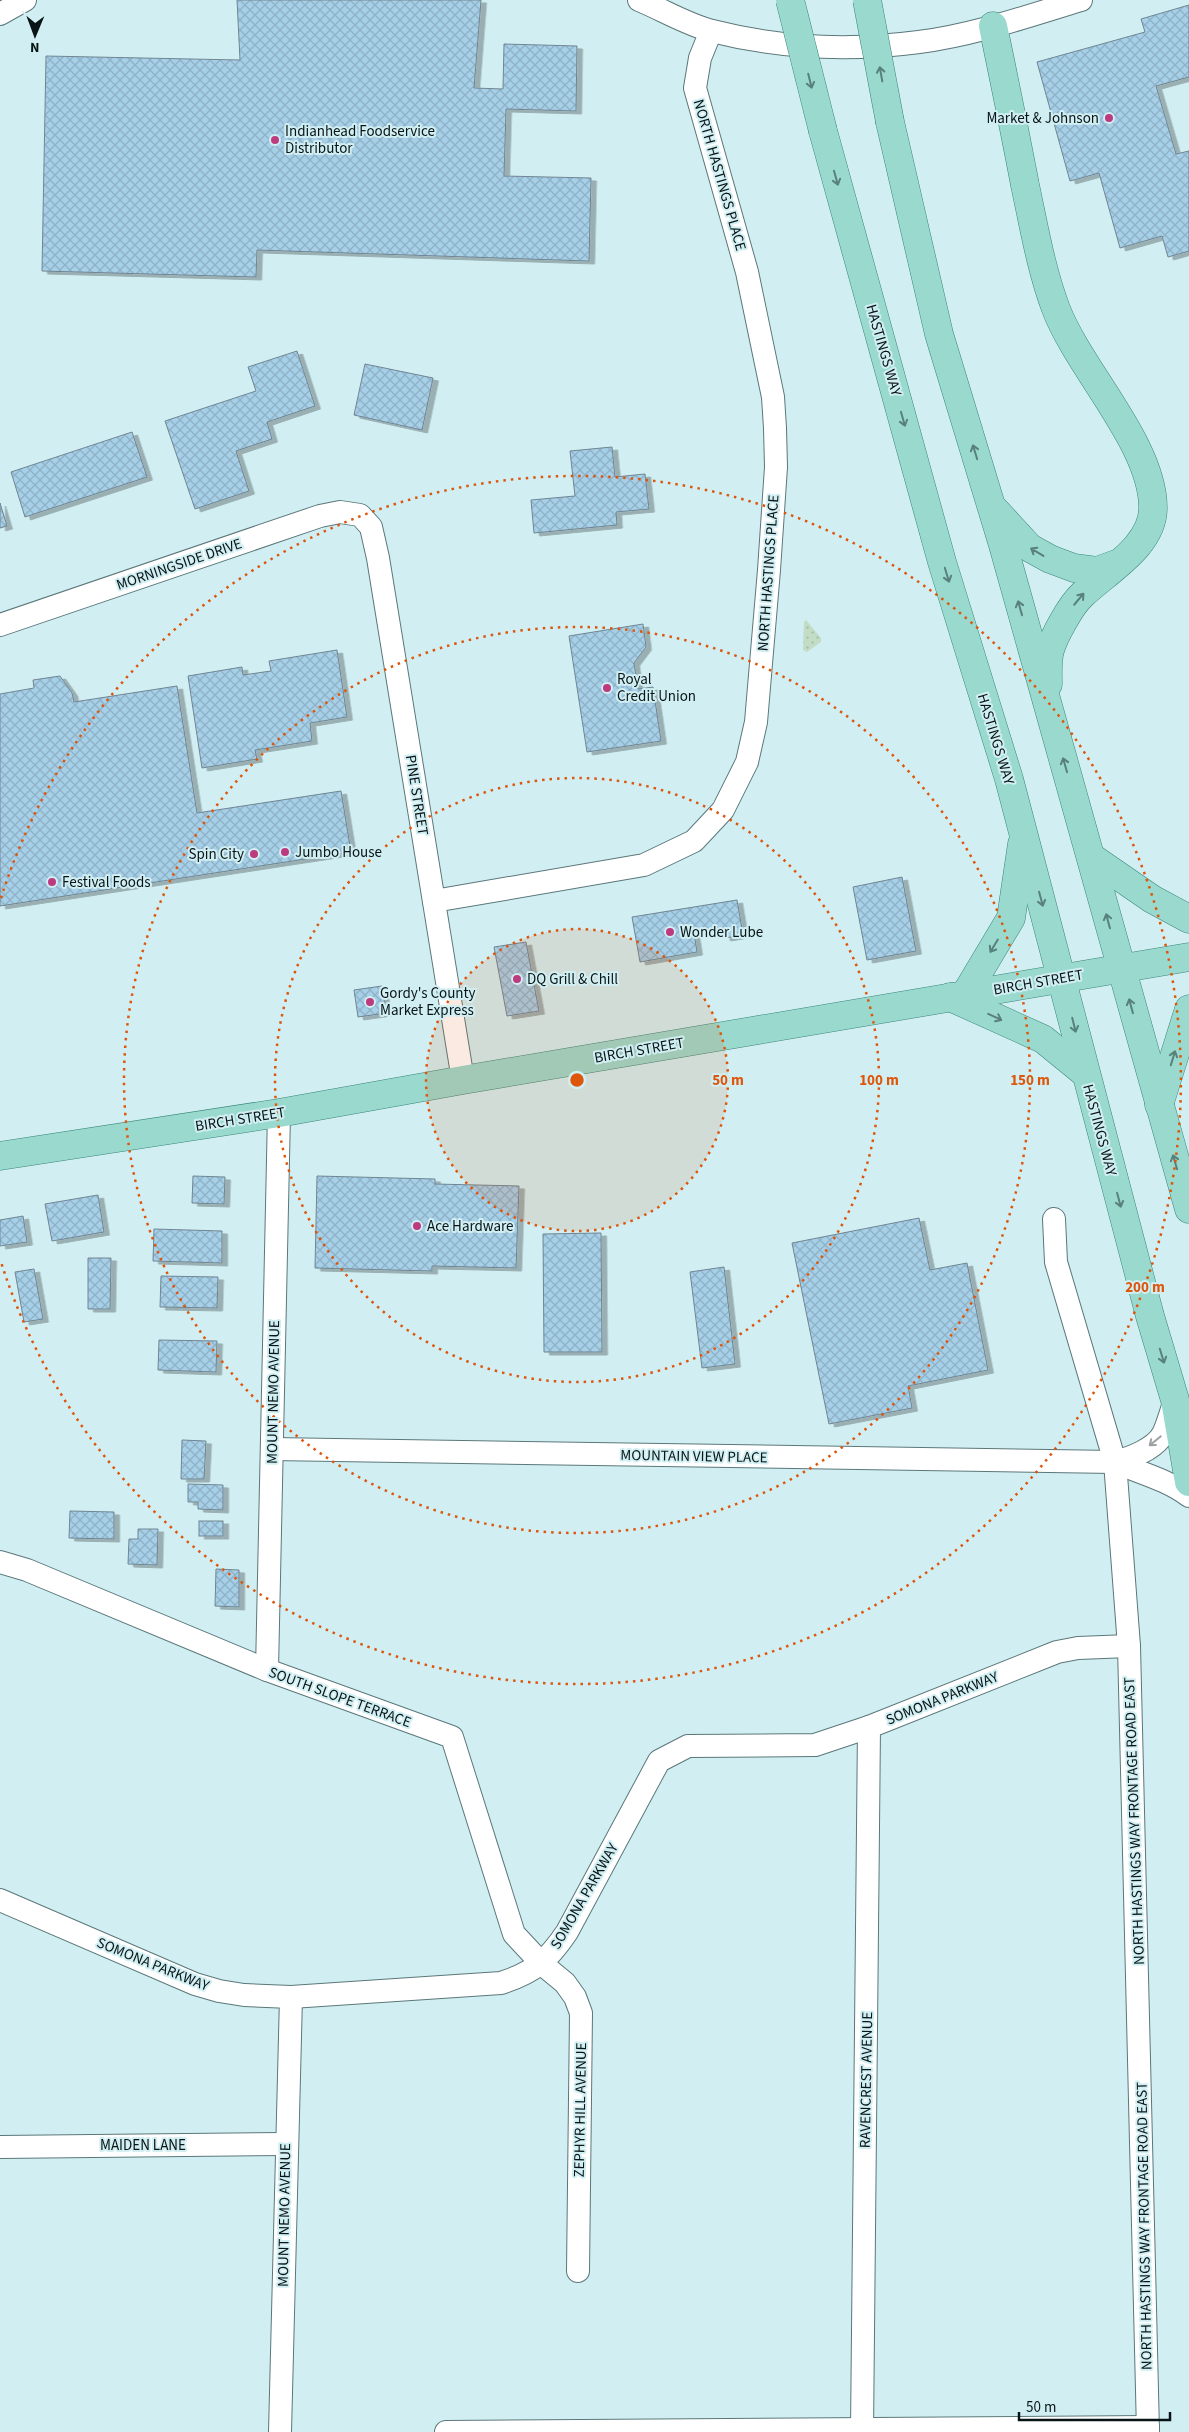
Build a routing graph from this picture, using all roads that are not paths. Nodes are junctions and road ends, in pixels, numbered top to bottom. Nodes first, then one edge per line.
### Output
1 (25, 0) edge
2 (639, 0) edge
3 (790, 0) edge
4 (867, 0) edge
5 (1081, 0) edge
6 (0, 14) edge
7 (993, 26) junction
8 (711, 31) junction
9 (991, 505) junction
10 (360, 514) joint
11 (1116, 564) junction
12 (0, 625) edge
13 (1049, 710) junction
14 (1023, 832) junction
15 (1091, 857) junction
16 (434, 901) junction
17 (1189, 919) edge
18 (1189, 957) edge
19 (1121, 968) junction
20 (1062, 978) junction
21 (957, 996) junction
22 (1189, 1009) edge
23 (1086, 1074) junction
24 (463, 1080) junction
25 (1158, 1105) junction
26 (279, 1113) junction
27 (0, 1156) edge
28 (1189, 1209) edge
29 (1054, 1219) dead end
30 (1175, 1400) junction
31 (272, 1449) junction
32 (1115, 1462) junction
33 (1189, 1482) edge
34 (1189, 1496) edge
35 (0, 1562) edge
36 (1129, 1646) junction
37 (267, 1670) junction
38 (869, 1727) junction
39 (0, 1900) edge
40 (542, 1964) junction
41 (291, 1997) junction
42 (286, 2144) junction
43 (0, 2146) edge
44 (578, 2271) dead end
45 (1148, 2430) edge
46 (565, 2431) edge
47 (862, 2431) edge
48 (280, 2432) edge
49 (446, 2432) edge

1 - 6 street
2 - 8 street
3 -> 14 main road, HASTINGS WAY, bridge
9 -> 4 main road, bridge
5 - 7 street
7 - 8 street
7 - 11 main road
8 - 16 street, NORTH HASTINGS PLACE
11 -> 9 main road
13 -> 9 main road
10 - 12 street, MORNINGSIDE DRIVE
10 - 16 street, PINE STREET
13 -> 11 main road
15 -> 13 main road
14 -> 20 main road, HASTINGS WAY
14 -> 21 main road
15 - 17 main road
19 -> 15 main road
16 - 24 street, PINE STREET
18 - 19 main road, BIRCH STREET
19 - 20 main road, BIRCH STREET
25 -> 19 main road
20 - 21 main road, BIRCH STREET
20 -> 23 main road, HASTINGS WAY
21 -> 23 main road
21 - 24 main road, BIRCH STREET
25 -> 22 main road
23 -> 30 main road, HASTINGS WAY
24 - 26 main road, BIRCH STREET
28 -> 25 main road
26 - 27 main road, BIRCH STREET
26 - 31 street, MOUNT NEMO AVENUE
29 - 32 street, NORTH HASTINGS WAY FRONTAGE ROAD EAST
30 -> 32 street, MOUNTAIN VIEW PLACE
30 - 33 main road, HASTINGS WAY
31 - 32 street, MOUNTAIN VIEW PLACE
31 - 37 street, MOUNT NEMO AVENUE
32 - 34 street, MOUNTAIN VIEW PLACE
32 - 36 street, NORTH HASTINGS WAY FRONTAGE ROAD EAST
35 - 37 street, SOUTH SLOPE TERRACE
36 - 38 street, SOMONA PARKWAY
36 - 45 street, NORTH HASTINGS WAY FRONTAGE ROAD EAST
37 - 40 street, SOUTH SLOPE TERRACE
38 - 40 street, SOMONA PARKWAY
38 - 47 street, RAVENCREST AVENUE
39 - 41 street, SOMONA PARKWAY
40 - 41 street, SOMONA PARKWAY
40 - 44 street, ZEPHYR HILL AVENUE
41 - 42 street, MOUNT NEMO AVENUE
42 - 43 street, MAIDEN LANE
42 - 48 street, MOUNT NEMO AVENUE
45 - 47 street
46 - 47 street
46 - 49 street

